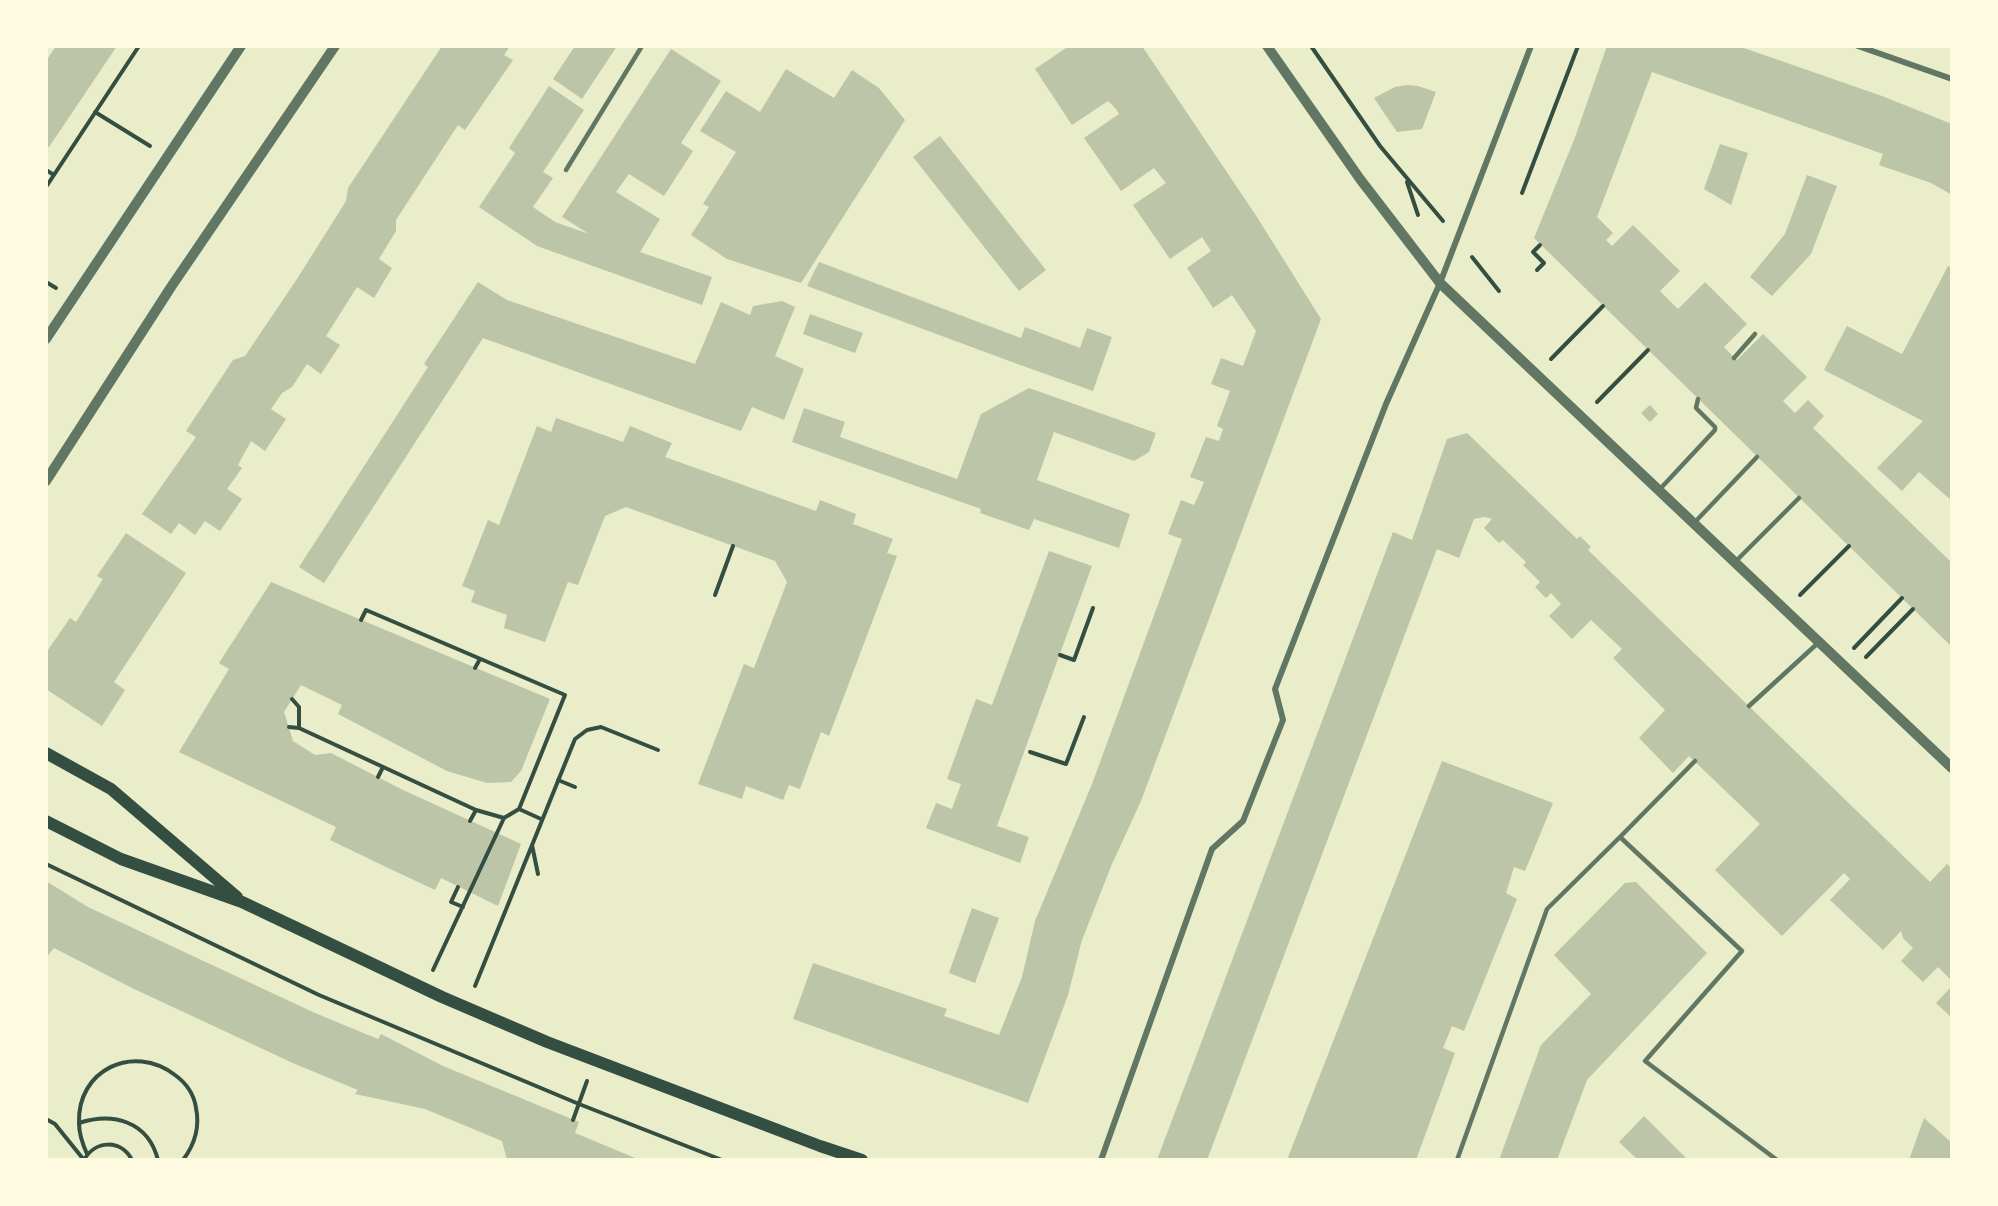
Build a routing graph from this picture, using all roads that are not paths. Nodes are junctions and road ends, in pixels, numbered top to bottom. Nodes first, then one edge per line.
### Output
1 (241, 46) edge
2 (334, 46) edge
3 (642, 46) edge
4 (1267, 46) edge
5 (1531, 46) edge
6 (1858, 46) edge
7 (1952, 79) edge
8 (566, 170) dead end
9 (1440, 283) junction
10 (1755, 334) dead end
11 (46, 339) edge
12 (1734, 358) dead end
13 (1698, 399) dead end
14 (1757, 457) dead end
15 (46, 481) edge
16 (1658, 490) junction
17 (1799, 498) dead end
18 (1693, 524) junction
19 (1734, 563) junction
20 (1819, 643) junction
21 (1749, 706) dead end
22 (46, 753) edge
23 (1695, 761) dead end
24 (1952, 768) edge
25 (46, 821) edge
26 (1620, 837) junction
27 (242, 902) junction
28 (862, 1160) edge
29 (1101, 1160) edge
30 (1457, 1160) edge
31 (1777, 1160) edge

1 - 11 street
2 - 15 street
3 - 8 lane
4 - 9 street
5 - 9 street
6 - 7 street
9 - 16 street
9 - 29 street
10 - 12 lane
13 - 16 lane
14 - 18 lane
16 - 18 street
17 - 19 lane
18 - 19 street
19 - 20 street
20 - 21 lane
20 - 24 street
22 - 27 main road
23 - 26 lane
25 - 27 main road
26 - 30 lane
26 - 31 lane
27 - 28 main road

